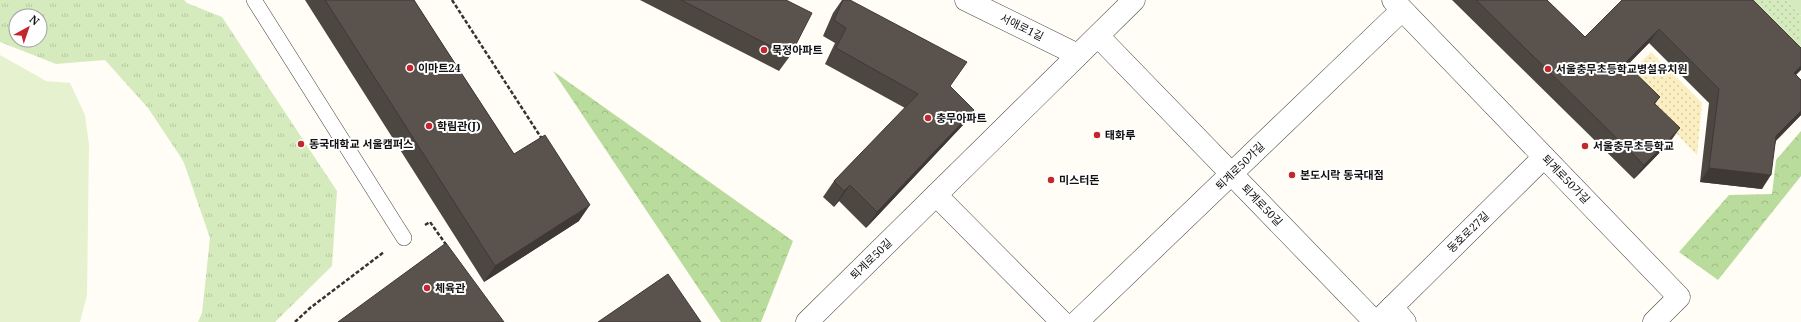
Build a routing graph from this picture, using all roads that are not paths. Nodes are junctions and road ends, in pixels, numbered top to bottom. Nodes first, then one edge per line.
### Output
1 (254, 0) edge
2 (966, 0) edge
3 (1134, 0) edge
4 (1397, 5) edge
5 (1098, 36) junction
6 (1078, 55) junction
7 (1544, 157) junction
8 (1232, 174) junction
9 (936, 195) junction
10 (404, 238) road end
11 (1387, 318) edge
12 (807, 322) edge
13 (1062, 322) edge
14 (1077, 322) edge
15 (1654, 322) edge

1 - 10 lane
2 - 6 street, 서애로1길
3 - 5 street, 퇴계로50길
4 - 7 street, 퇴계로50가길
4 - 8 street, 퇴계로50가길
5 - 6 street, 퇴계로50길
5 - 8 street, 퇴계로50길
6 - 9 street, 퇴계로50길
7 - 11 street, 동호로27길
7 - 15 street, 퇴계로50가길
8 - 11 street, 퇴계로50길
8 - 14 street, 퇴계로50가길
9 - 12 street, 퇴계로50길
9 - 13 street

